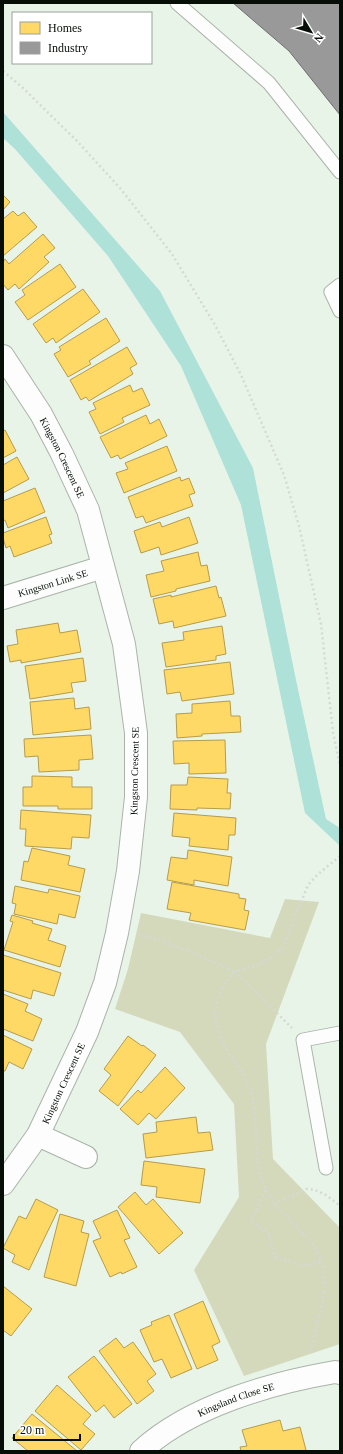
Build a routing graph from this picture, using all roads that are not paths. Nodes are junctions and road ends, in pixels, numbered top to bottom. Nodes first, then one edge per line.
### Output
1 (177, 3) edge
2 (340, 172) edge
3 (340, 285) edge
4 (340, 311) edge
5 (3, 356) edge
6 (103, 567) junction
7 (3, 598) edge
8 (340, 1033) edge
9 (38, 1135) junction
10 (86, 1157) dead end
11 (326, 1168) dead end
12 (3, 1184) edge
13 (340, 1373) edge
14 (141, 1451) edge

1 - 2 lane
3 - 4 lane
5 - 6 street, Kingston Crescent SE
6 - 7 street, Kingston Link SE
6 - 9 street, Kingston Crescent SE
8 - 11 lane
9 - 10 street
9 - 12 street, Kingston Crescent SE
13 - 14 street, Kingsland Close SE

